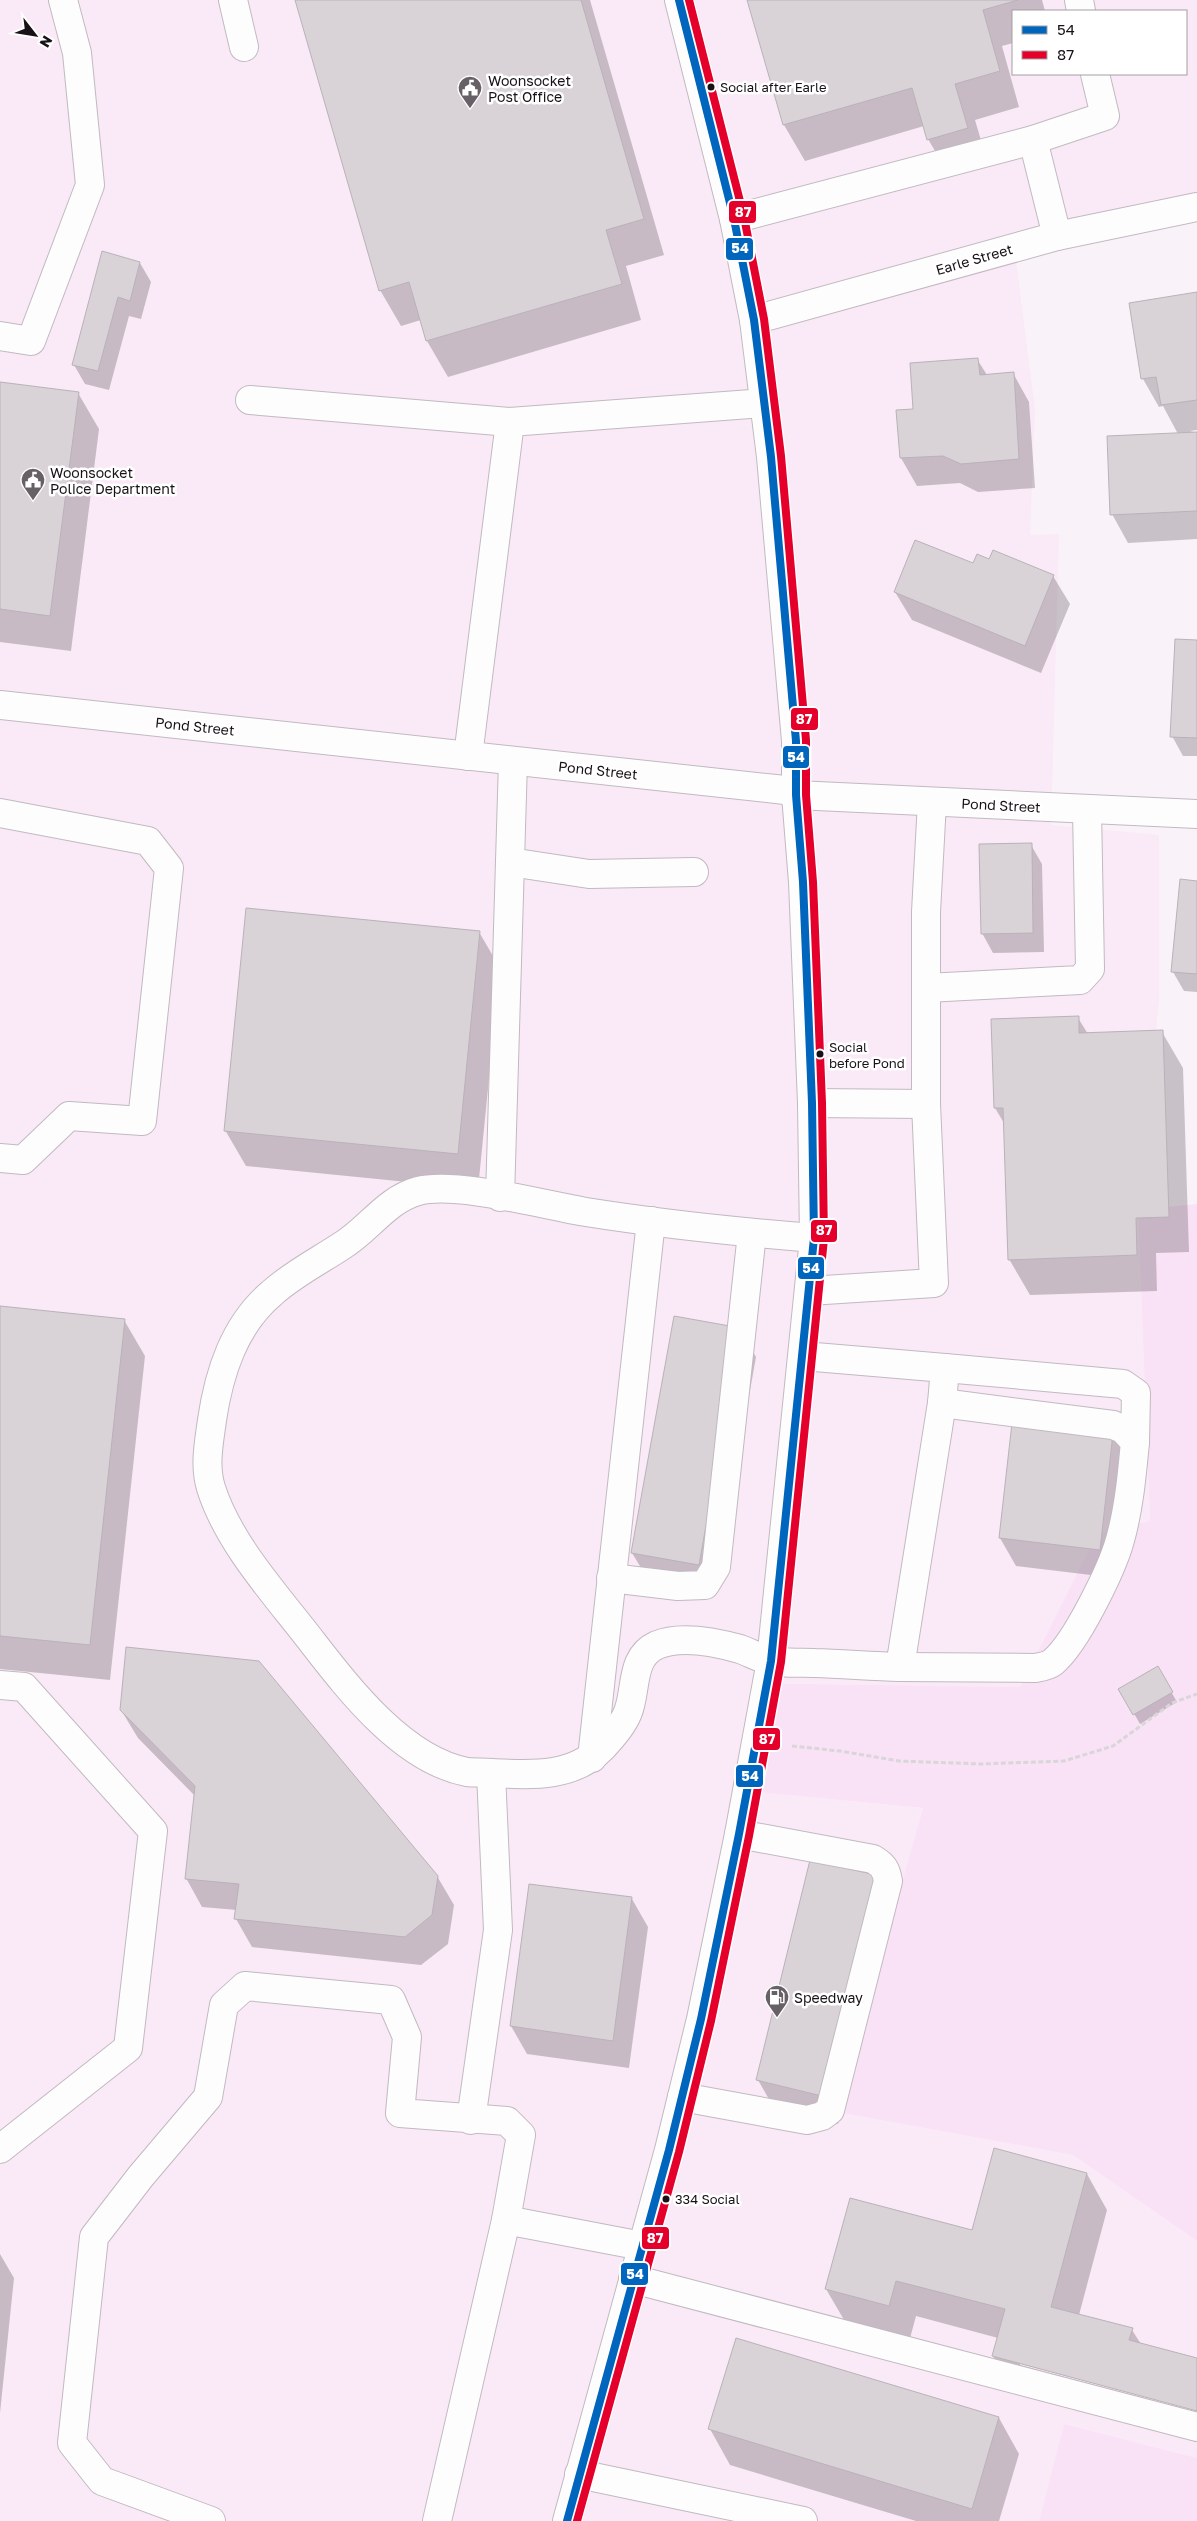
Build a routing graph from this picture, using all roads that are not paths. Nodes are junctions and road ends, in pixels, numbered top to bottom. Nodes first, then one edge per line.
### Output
1 (63, 0) edge
2 (233, 0) edge
3 (679, 0) edge
4 (244, 47) dead end
5 (1095, 75) edge
6 (1033, 140) junction
7 (1197, 207) edge
8 (734, 219) junction
9 (1056, 236) junction
10 (754, 320) junction
11 (0, 336) edge
12 (250, 400) dead end
13 (765, 403) junction
14 (510, 422) junction
15 (0, 705) edge
16 (468, 756) junction
17 (513, 761) junction
18 (796, 795) junction
19 (932, 802) junction
20 (1087, 810) junction
21 (0, 813) edge
22 (1197, 814) edge
23 (510, 862) junction
24 (694, 872) dead end
25 (926, 988) junction
26 (812, 1103) junction
27 (926, 1104) junction
28 (0, 1158) edge
29 (500, 1197) junction
30 (651, 1221) junction
31 (752, 1233) junction
32 (814, 1238) junction
33 (808, 1291) junction
34 (803, 1356) junction
35 (945, 1368) junction
36 (942, 1403) junction
37 (1134, 1442) junction
38 (612, 1578) junction
39 (771, 1661) junction
40 (900, 1667) junction
41 (0, 1685) edge
42 (592, 1758) junction
43 (490, 1773) junction
44 (739, 1834) junction
45 (682, 2097) junction
46 (471, 2120) junction
47 (0, 2149) edge
48 (506, 2220) junction
49 (642, 2246) junction
50 (633, 2279) junction
51 (1197, 2427) edge
52 (579, 2474) junction
53 (211, 2521) edge
54 (437, 2521) edge
55 (567, 2521) edge
56 (803, 2521) edge

1 - 11 main road
2 - 4 main road
3 - 8 main road
5 - 6 main road
6 - 8 main road
6 - 9 main road
7 - 9 main road, Earle Street
8 - 10 main road
9 - 10 main road, Earle Street
10 - 13 main road
12 - 14 main road
13 - 14 main road
13 - 18 main road
14 - 16 main road
15 - 16 main road, Pond Street
16 - 17 main road, Pond Street
17 - 18 main road, Pond Street
17 - 23 main road
18 - 19 main road, Pond Street
18 - 26 main road
19 - 20 main road, Pond Street
19 - 25 main road
20 - 22 main road, Pond Street
20 - 25 main road
21 - 28 main road
23 - 24 main road
23 - 29 main road
25 - 27 main road
26 - 27 main road
26 - 32 main road
27 - 33 main road
29 - 30 main road
29 - 43 main road
30 - 31 main road
30 - 38 main road
31 - 32 main road
31 - 38 main road
32 - 33 main road
33 - 34 main road
34 - 35 main road
34 - 39 main road
35 - 36 main road
35 - 37 main road
36 - 37 main road
36 - 40 main road
37 - 40 main road
38 - 42 main road
39 - 40 main road
39 - 42 main road
39 - 44 main road
41 - 47 main road
42 - 43 main road
43 - 46 main road
44 - 45 main road
44 - 45 main road
45 - 49 main road
46 - 48 main road
46 - 53 main road
48 - 49 main road
48 - 54 main road
49 - 50 main road
50 - 51 main road
50 - 52 main road
52 - 55 main road
52 - 56 main road

